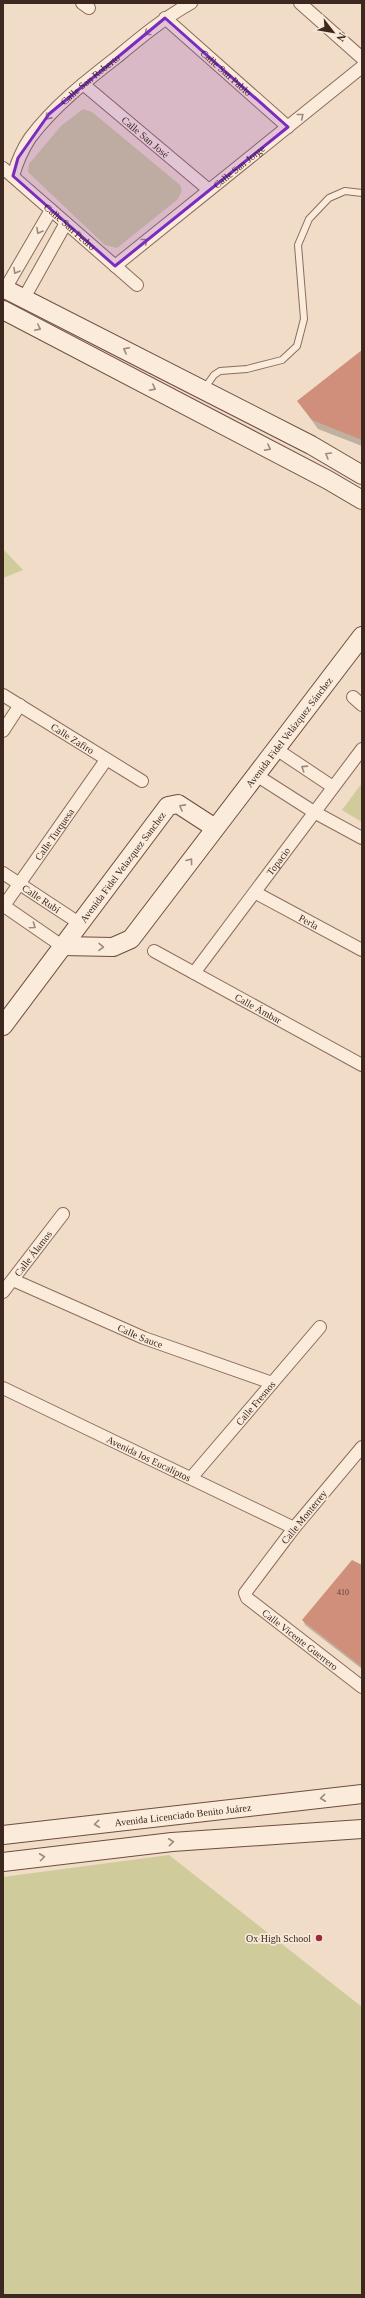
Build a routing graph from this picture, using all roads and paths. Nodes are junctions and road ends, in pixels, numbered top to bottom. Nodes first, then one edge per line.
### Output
1 (191, 3) edge
2 (300, 3) edge
3 (165, 18) junction
4 (362, 58) edge
5 (362, 67) edge
6 (83, 84) junction
7 (288, 127) junction
8 (3, 168) edge
9 (13, 176) junction
10 (209, 190) junction
11 (362, 193) edge
12 (51, 210) junction
13 (66, 223) junction
14 (115, 266) junction
15 (137, 285) dead end
16 (4, 289) edge
17 (24, 298) junction
18 (3, 310) edge
19 (204, 390) junction
20 (362, 475) edge
21 (362, 500) edge
22 (362, 636) edge
23 (3, 695) edge
24 (20, 705) junction
25 (3, 731) edge
26 (362, 749) edge
27 (276, 750) junction
28 (106, 760) junction
29 (256, 775) junction
30 (142, 781) dead end
31 (333, 787) junction
32 (314, 812) junction
33 (214, 828) junction
34 (362, 838) edge
35 (3, 873) edge
36 (20, 883) junction
37 (256, 893) junction
38 (4, 907) edge
39 (79, 924) junction
40 (62, 946) junction
41 (362, 950) edge
42 (154, 951) dead end
43 (194, 973) junction
44 (3, 1026) edge
45 (362, 1065) edge
46 (63, 1214) dead end
47 (13, 1280) junction
48 (3, 1292) edge
49 (320, 1327) dead end
50 (272, 1383) junction
51 (3, 1388) edge
52 (362, 1447) edge
53 (190, 1478) junction
54 (294, 1528) junction
55 (246, 1588) joint
56 (362, 1687) edge
57 (362, 1794) edge
58 (362, 1829) edge
59 (3, 1835) edge
60 (3, 1862) edge

1 - 3 street, Calle San Roberto
2 - 4 street
3 -> 6 street, Calle San Roberto
3 - 7 street, Calle San Pablo
7 -> 5 street, Calle San Jorge
6 -> 9 street, Calle San Roberto
6 - 10 street, Calle San José
7 - 10 street, Calle San Jorge
8 - 9 street, Calle San Pedro
9 - 12 street, Calle San Pedro
14 -> 10 street, Calle San Jorge
11 - 19 lane
12 - 13 street, Calle San Pedro
12 -> 16 street
13 - 14 street, Calle San Pedro
13 - 17 street
14 - 15 street, Calle San Pedro
16 - 17 street
19 -> 17 street
18 -> 21 street
20 -> 19 street
22 - 27 street, Avenida Fidel Velázquez Sánchez
23 - 24 street, Calle Zafiro
24 - 25 street
24 - 28 street, Calle Zafiro
26 - 31 street, Topacio
27 - 29 street, Avenida Fidel Velázquez Sánchez
31 -> 27 street
28 - 30 street, Calle Zafiro
28 - 36 street, Calle Turquesa
29 - 32 street
29 - 33 street, Avenida Fidel Velázquez Sánchez
31 - 32 street, Topacio
32 - 34 street
32 - 37 street, Topacio
33 -> 39 street, Avenida Fidel Velazquez Sanchez
40 -> 33 street
35 - 36 street, Calle Rubí
36 - 38 street, Calle Turquesa
36 - 39 street, Calle Rubí
37 - 41 street, Perla
37 - 43 street, Topacio
38 -> 40 street
39 - 40 street, Avenida Fidel Velazquez Sanchez
40 - 44 street
42 - 43 street, Calle Ámbar
43 - 45 street, Calle Ámbar
46 - 47 street, Calle Álamos
47 - 48 street, Calle Álamos
47 - 50 street, Calle Sauce
49 - 50 street, Calle Fresnos
50 - 53 street, Calle Fresnos
51 - 53 street, Avenida los Eucaliptos
52 - 54 street, Calle Monterrey
53 - 54 street, Avenida los Eucaliptos
54 - 55 street, Calle Monterrey
55 - 56 street, Calle Vicente Guerrero
57 -> 59 street, Avenida Licenciado Benito Juárez
60 -> 58 street

